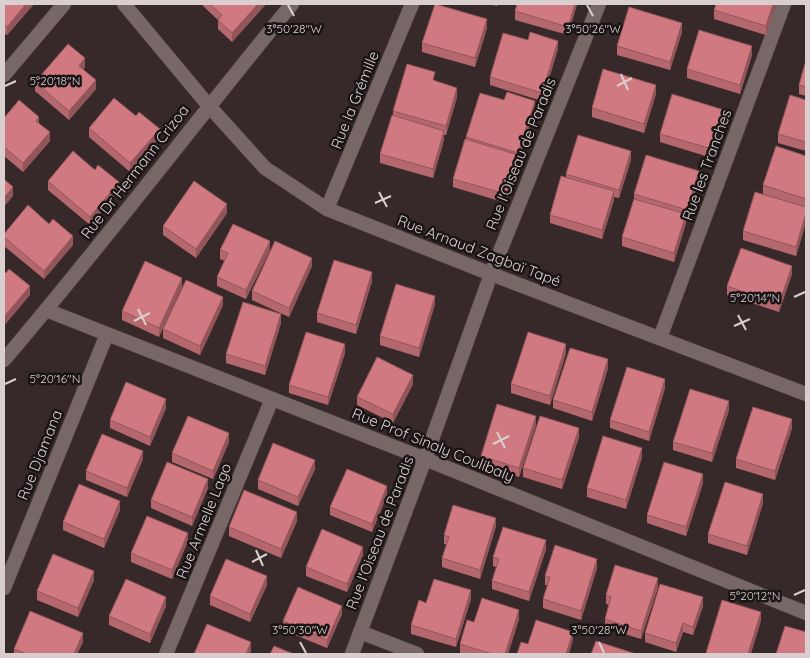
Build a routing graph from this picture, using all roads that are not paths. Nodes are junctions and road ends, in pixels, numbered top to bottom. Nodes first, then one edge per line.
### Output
1 (64, 4) edge
2 (124, 4) edge
3 (292, 4) edge
4 (599, 4) edge
5 (784, 4) edge
6 (408, 5) edge
7 (4, 75) edge
8 (208, 106) junction
9 (328, 210) junction
10 (491, 274) junction
11 (46, 310) junction
12 (107, 334) junction
13 (660, 338) junction
14 (4, 360) edge
15 (806, 394) edge
16 (272, 399) junction
17 (425, 460) junction
18 (4, 588) edge
19 (806, 613) edge
20 (360, 632) junction
21 (166, 654) edge
22 (352, 654) edge
23 (417, 654) edge

1 - 7 street
2 - 8 street, Rue Arnaud Zagbaï Tapé
3 - 8 street, Rue Dr Hermann Crizoa
4 - 10 street, Rue l'Oiseau de Paradis
5 - 13 street, Rue les Tranches
6 - 9 street, Rue la Grémille
8 - 9 street, Rue Arnaud Zagbaï Tapé
8 - 11 street, Rue Dr Hermann Crizoa
9 - 10 street, Rue Arnaud Zagbaï Tapé
10 - 13 street, Rue Arnaud Zagbaï Tapé
10 - 17 street, Rue l'Oiseau de Paradis
11 - 12 street, Rue Prof Sinaly Coulibaly
11 - 14 street, Rue Dr Hermann Crizoa
12 - 16 street, Rue Prof Sinaly Coulibaly
12 - 18 street, Rue Djamana
13 - 15 street, Rue Arnaud Zagbaï Tapé
16 - 17 street, Rue Prof Sinaly Coulibaly
16 - 21 street, Rue Armelle Lago
17 - 19 street, Rue Prof Sinaly Coulibaly
17 - 20 street, Rue l'Oiseau de Paradis
20 - 22 street, Rue l'Oiseau de Paradis
20 - 23 street

